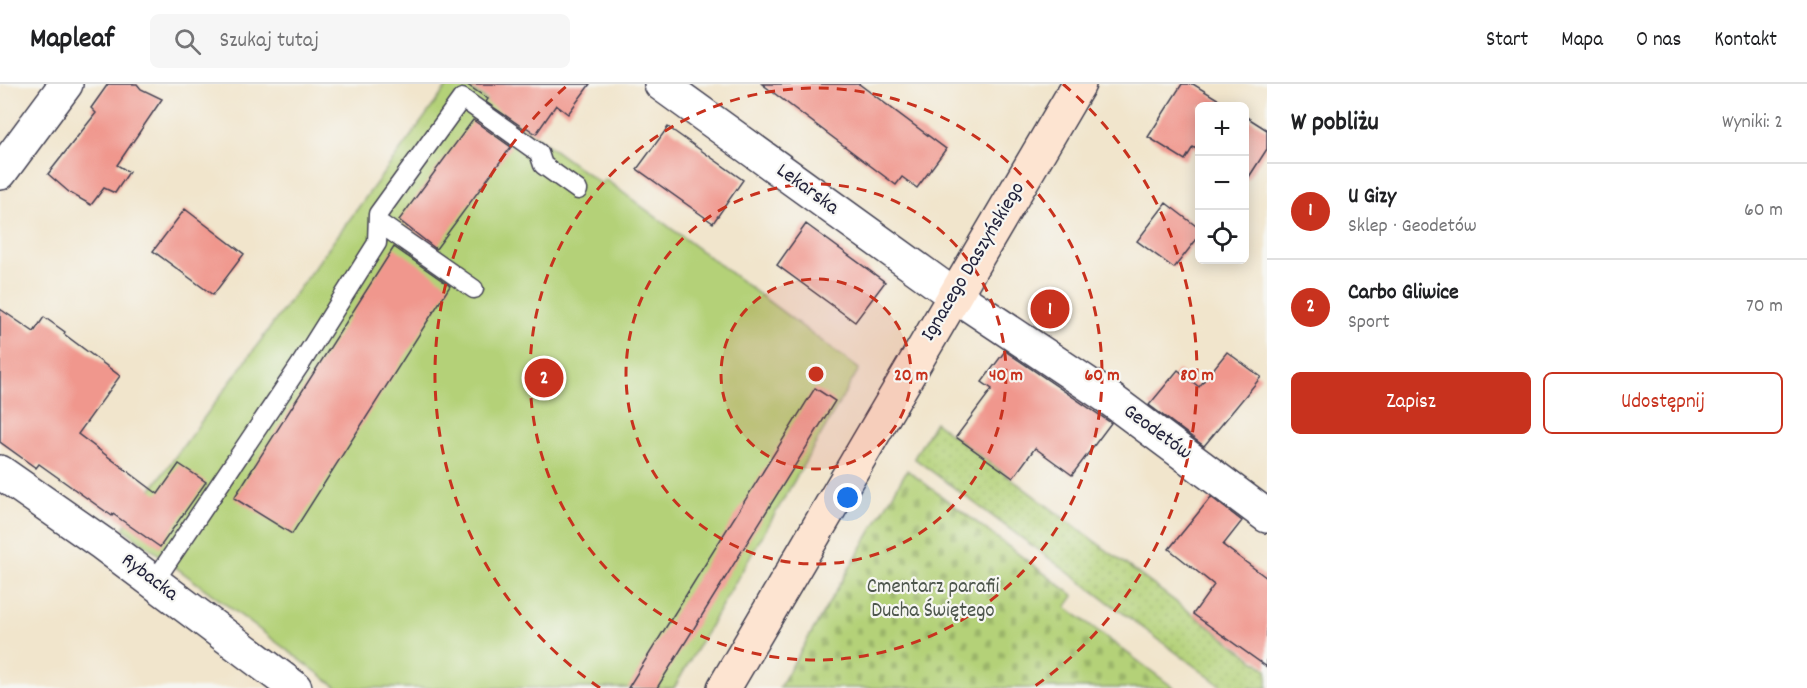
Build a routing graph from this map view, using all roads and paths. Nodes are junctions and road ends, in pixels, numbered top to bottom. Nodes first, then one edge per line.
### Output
1 (66, 84) edge
2 (661, 84) edge
3 (1079, 84) edge
4 (0, 173) edge
5 (578, 190) dead end
6 (378, 222) junction
7 (474, 289) dead end
8 (955, 294) junction
9 (0, 472) edge
10 (1267, 516) edge
11 (154, 582) junction
12 (295, 688) edge
13 (724, 688) edge

1 - 4 street
2 - 8 street, Lekarska
3 - 8 main road, Ignacego Daszyńskiego
5 - 6 lane
6 - 7 lane
6 - 11 lane
8 - 10 street, Geodetów
8 - 13 main road, Ignacego Daszyńskiego
9 - 11 street, Rybacka
11 - 12 street, Rybacka

